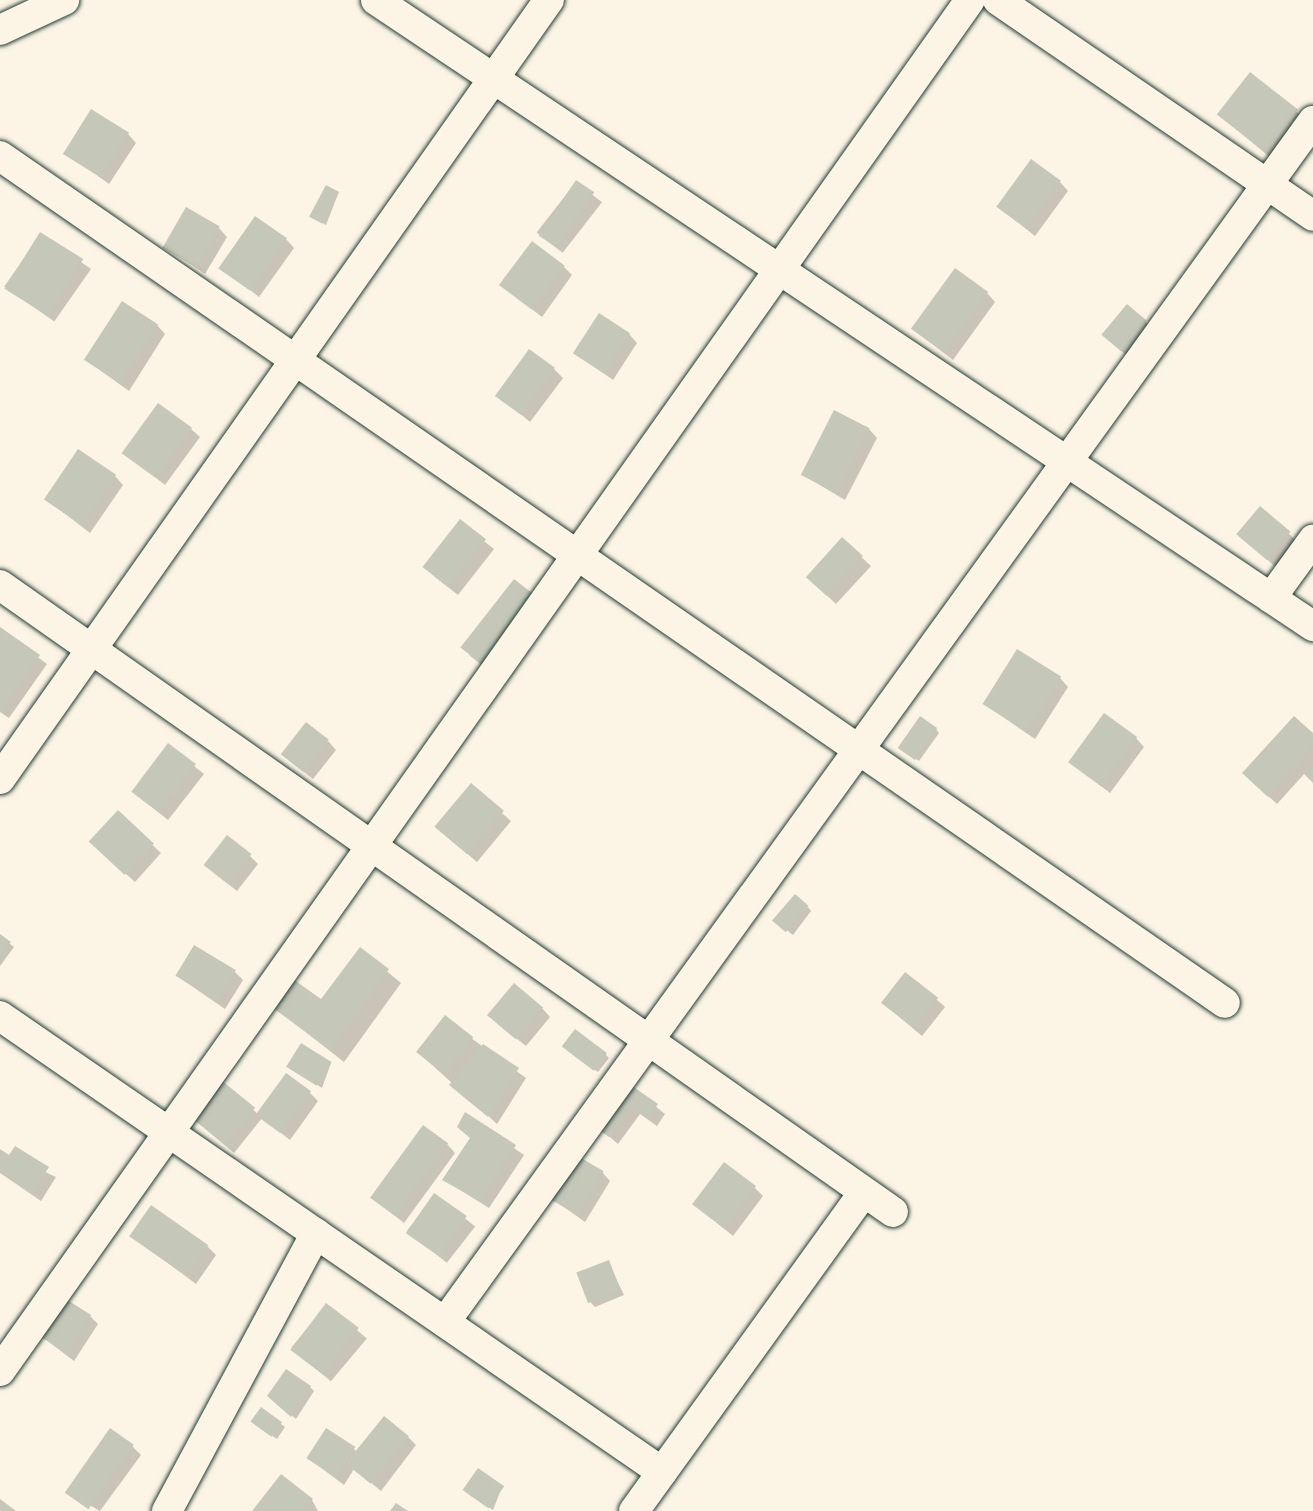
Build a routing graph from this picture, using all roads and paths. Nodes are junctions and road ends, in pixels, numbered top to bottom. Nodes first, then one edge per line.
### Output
1 (64, 0) edge
2 (376, 0) edge
3 (549, 0) edge
4 (970, 0) edge
5 (998, 0) edge
6 (0, 30) edge
7 (494, 79) junction
8 (1313, 121) edge
9 (0, 156) edge
10 (1266, 184) junction
11 (1313, 216) edge
12 (777, 268) junction
13 (295, 360) junction
14 (1065, 460) junction
15 (1313, 540) edge
16 (576, 554) junction
17 (0, 585) edge
18 (1271, 597) junction
19 (1313, 626) edge
20 (92, 650) junction
21 (856, 748) junction
22 (0, 779) edge
23 (370, 845) junction
24 (1225, 1003) dead end
25 (0, 1016) edge
26 (645, 1038) junction
27 (168, 1132) junction
28 (864, 1192) junction
29 (893, 1212) dead end
30 (316, 1233) junction
31 (445, 1322) junction
32 (0, 1371) edge
33 (662, 1472) junction
34 (167, 1511) edge
35 (634, 1511) edge

1 - 6 street
2 - 7 street
3 - 7 street
4 - 12 street
5 - 10 street
7 - 12 street
7 - 13 street
8 - 10 street
9 - 13 street
10 - 11 street
10 - 14 street
12 - 14 street
12 - 16 street
13 - 16 street
13 - 20 street
14 - 18 street
14 - 21 street
15 - 18 street
16 - 21 street
16 - 23 street
17 - 20 street
18 - 19 street
20 - 22 street
20 - 23 street
21 - 24 street
21 - 26 street
23 - 26 street
23 - 27 street
25 - 27 street
26 - 28 street
26 - 31 street
27 - 30 street
27 - 32 street
28 - 29 street
28 - 33 street
30 - 31 street
30 - 34 street
31 - 33 street
33 - 35 street

